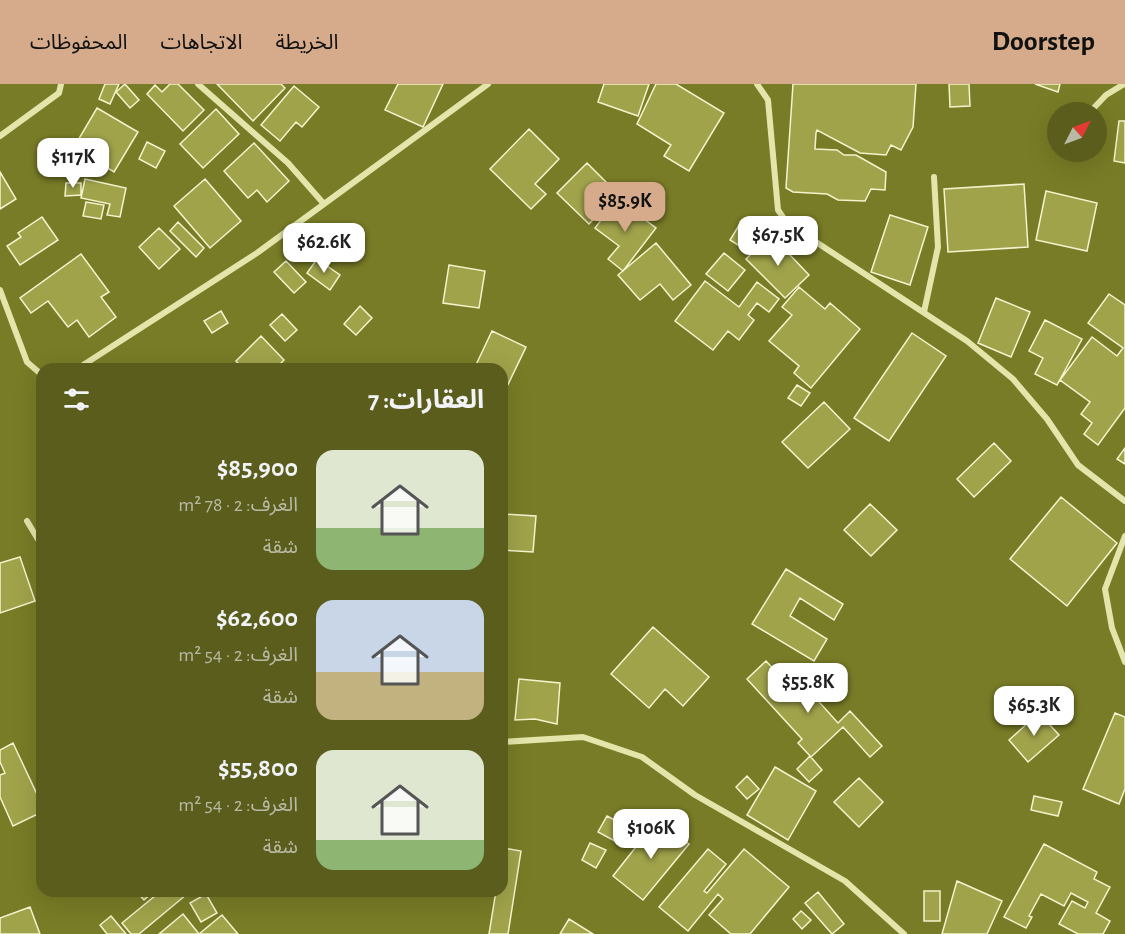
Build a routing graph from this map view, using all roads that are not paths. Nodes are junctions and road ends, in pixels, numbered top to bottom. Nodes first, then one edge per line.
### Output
1 (61, 84) edge
2 (198, 84) edge
3 (488, 84) edge
4 (757, 84) edge
5 (1124, 84) edge
6 (1099, 102) edge
7 (0, 136) edge
8 (934, 177) dead end
9 (324, 204) junction
10 (0, 290) edge
11 (924, 312) junction
12 (85, 363) edge
13 (36, 370) edge
14 (1125, 501) edge
15 (27, 521) dead end
16 (36, 536) edge
17 (1125, 536) edge
18 (1125, 662) edge
19 (508, 742) edge
20 (904, 934) edge

1 - 7 street
2 - 9 street
3 - 9 street
4 - 11 street
5 - 6 street
8 - 11 street
9 - 12 street
10 - 13 street
11 - 14 street
15 - 16 street
17 - 18 street
19 - 20 street

